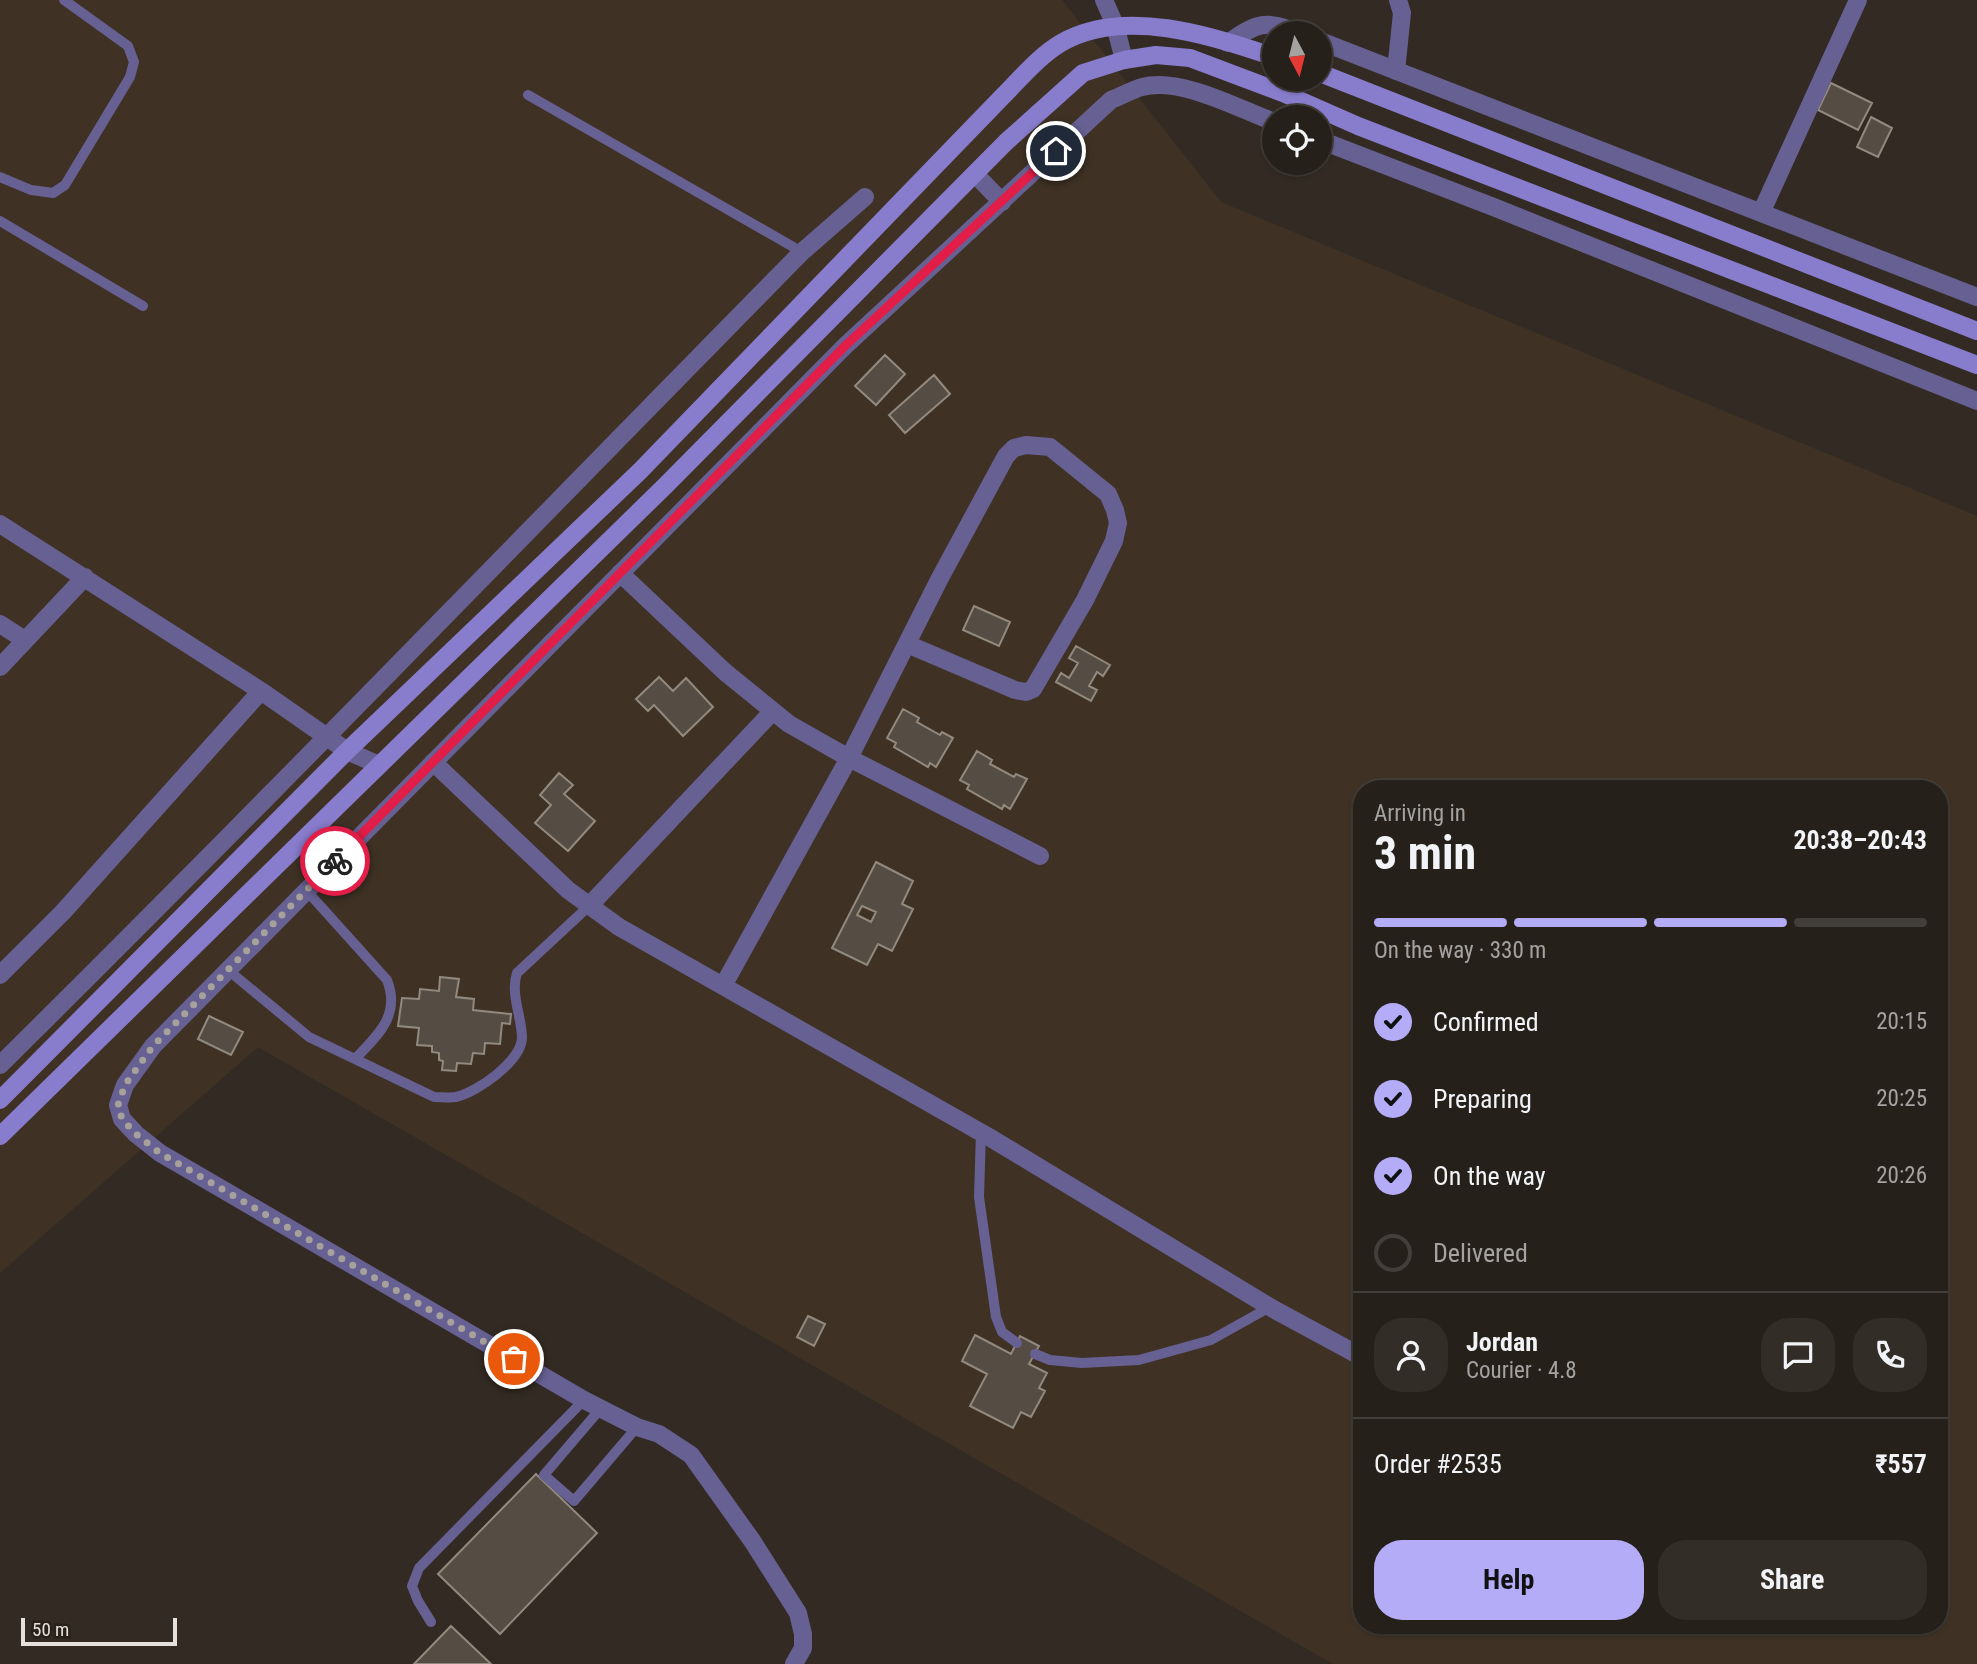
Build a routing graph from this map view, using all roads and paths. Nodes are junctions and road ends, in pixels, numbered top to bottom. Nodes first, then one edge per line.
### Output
1 (64, 0) edge
2 (1104, 0) edge
3 (1398, 0) edge
4 (1858, 0) edge
5 (1115, 25) junction
6 (1262, 25) edge
7 (1228, 43) junction
8 (1332, 46) edge
9 (1262, 53) edge
10 (1124, 60) junction
11 (1396, 71) junction
12 (1332, 78) edge
13 (528, 95) dead end
14 (1262, 117) edge
15 (1332, 145) edge
16 (975, 174) junction
17 (0, 177) edge
18 (865, 197) dead end
19 (1002, 202) junction
20 (1761, 213) junction
21 (0, 221) edge
22 (802, 252) junction
23 (1977, 297) edge
24 (143, 306) dead end
25 (1977, 331) edge
26 (1977, 365) edge
27 (1977, 401) edge
28 (0, 524) edge
29 (620, 573) junction
30 (85, 578) junction
31 (0, 624) edge
32 (26, 640) junction
33 (907, 644) junction
34 (0, 667) edge
35 (261, 691) junction
36 (773, 711) junction
37 (328, 738) junction
38 (347, 751) junction
39 (849, 758) junction
40 (433, 762) junction
41 (379, 765) junction
42 (1040, 856) dead end
43 (306, 890) junction
44 (589, 906) junction
45 (228, 970) junction
46 (0, 975) edge
47 (723, 986) junction
48 (355, 1059) junction
49 (0, 1065) edge
50 (0, 1100) edge
51 (981, 1132) junction
52 (0, 1136) edge
53 (1270, 1307) junction
54 (1017, 1343) dead end
55 (1353, 1352) edge
56 (1035, 1354) dead end
57 (584, 1400) junction
58 (602, 1407) junction
59 (637, 1427) junction
60 (431, 1622) dead end
61 (794, 1664) edge

1 - 17 lane
2 - 5 street
3 - 11 street
4 - 20 street
5 - 7 street
5 - 10 street
5 - 38 street
6 - 7 street
7 - 9 street
8 - 11 street
10 - 16 street
10 - 26 street
11 - 20 street
12 - 25 street
13 - 22 lane
14 - 19 street
15 - 27 street
16 - 19 street
16 - 41 street
18 - 22 street
19 - 29 street
20 - 23 street
21 - 24 lane
22 - 37 street
28 - 30 street
29 - 36 street
29 - 40 street
30 - 32 street
30 - 35 street
31 - 32 street
32 - 34 street
33 - 33 street
33 - 39 street
35 - 37 street
35 - 46 street
36 - 39 street
36 - 44 street
37 - 38 street
37 - 49 street
38 - 41 street
38 - 50 street
39 - 42 street
39 - 47 street
40 - 43 street
40 - 44 street
41 - 52 street
43 - 45 street
43 - 48 lane
44 - 47 street
44 - 48 lane
45 - 48 lane
45 - 57 street
47 - 51 street
51 - 53 street
51 - 54 lane
53 - 55 street
53 - 56 lane
57 - 58 street
57 - 60 lane
58 - 59 street
58 - 59 lane
59 - 61 street

